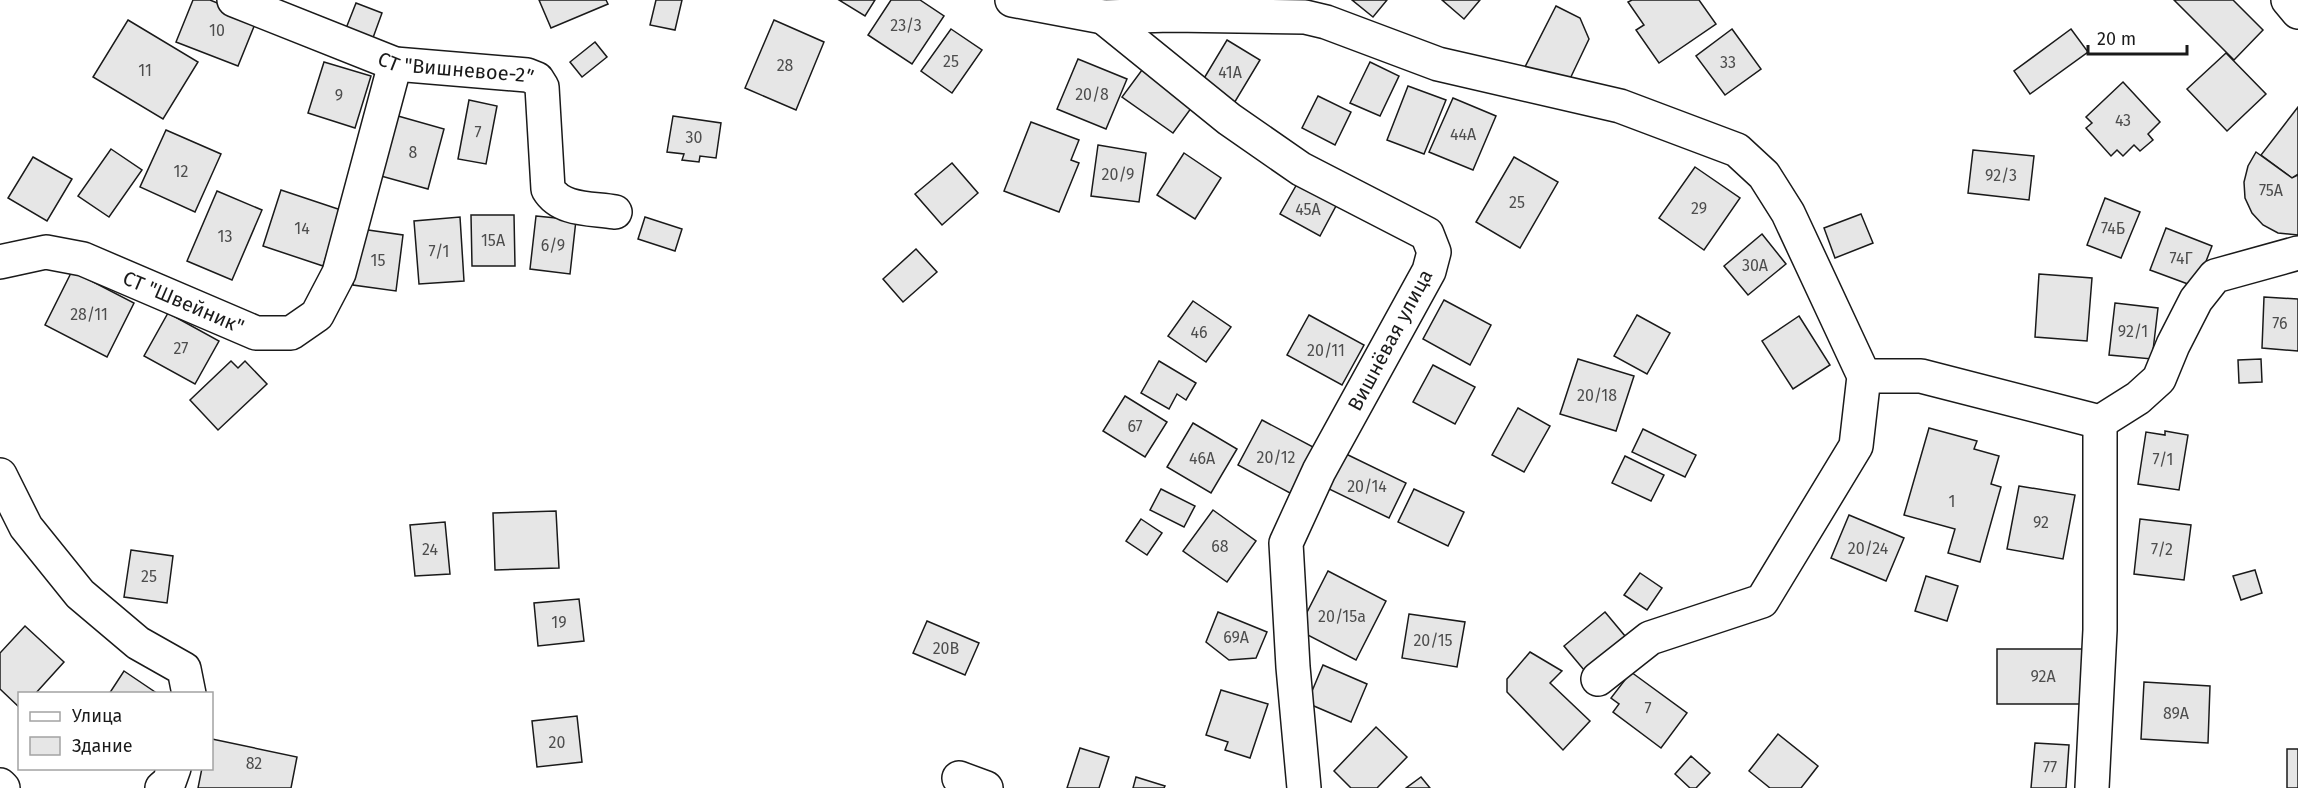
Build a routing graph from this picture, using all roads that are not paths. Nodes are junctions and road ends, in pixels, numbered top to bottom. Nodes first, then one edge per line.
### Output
1 (234, 0) edge
2 (1012, 0) edge
3 (2288, 0) edge
4 (2298, 12) edge
5 (1103, 17) junction
6 (395, 64) junction
7 (615, 212) dead end
8 (2298, 253) edge
9 (0, 262) edge
10 (1864, 376) junction
11 (2100, 422) junction
12 (0, 476) edge
13 (1598, 679) dead end
14 (189, 692) edge
15 (173, 770) edge
16 (162, 788) edge
17 (1304, 788) edge
18 (2092, 788) edge

1 - 6 street, СТ "Вишневое-2"
2 - 5 street
3 - 4 street
5 - 10 street
5 - 17 street, Вишнёвая улица
6 - 7 street, СТ "Вишневое-2"
6 - 9 street, СТ "Швейник"
8 - 11 street
10 - 11 street
10 - 13 street
11 - 18 street
12 - 14 street
15 - 16 street

